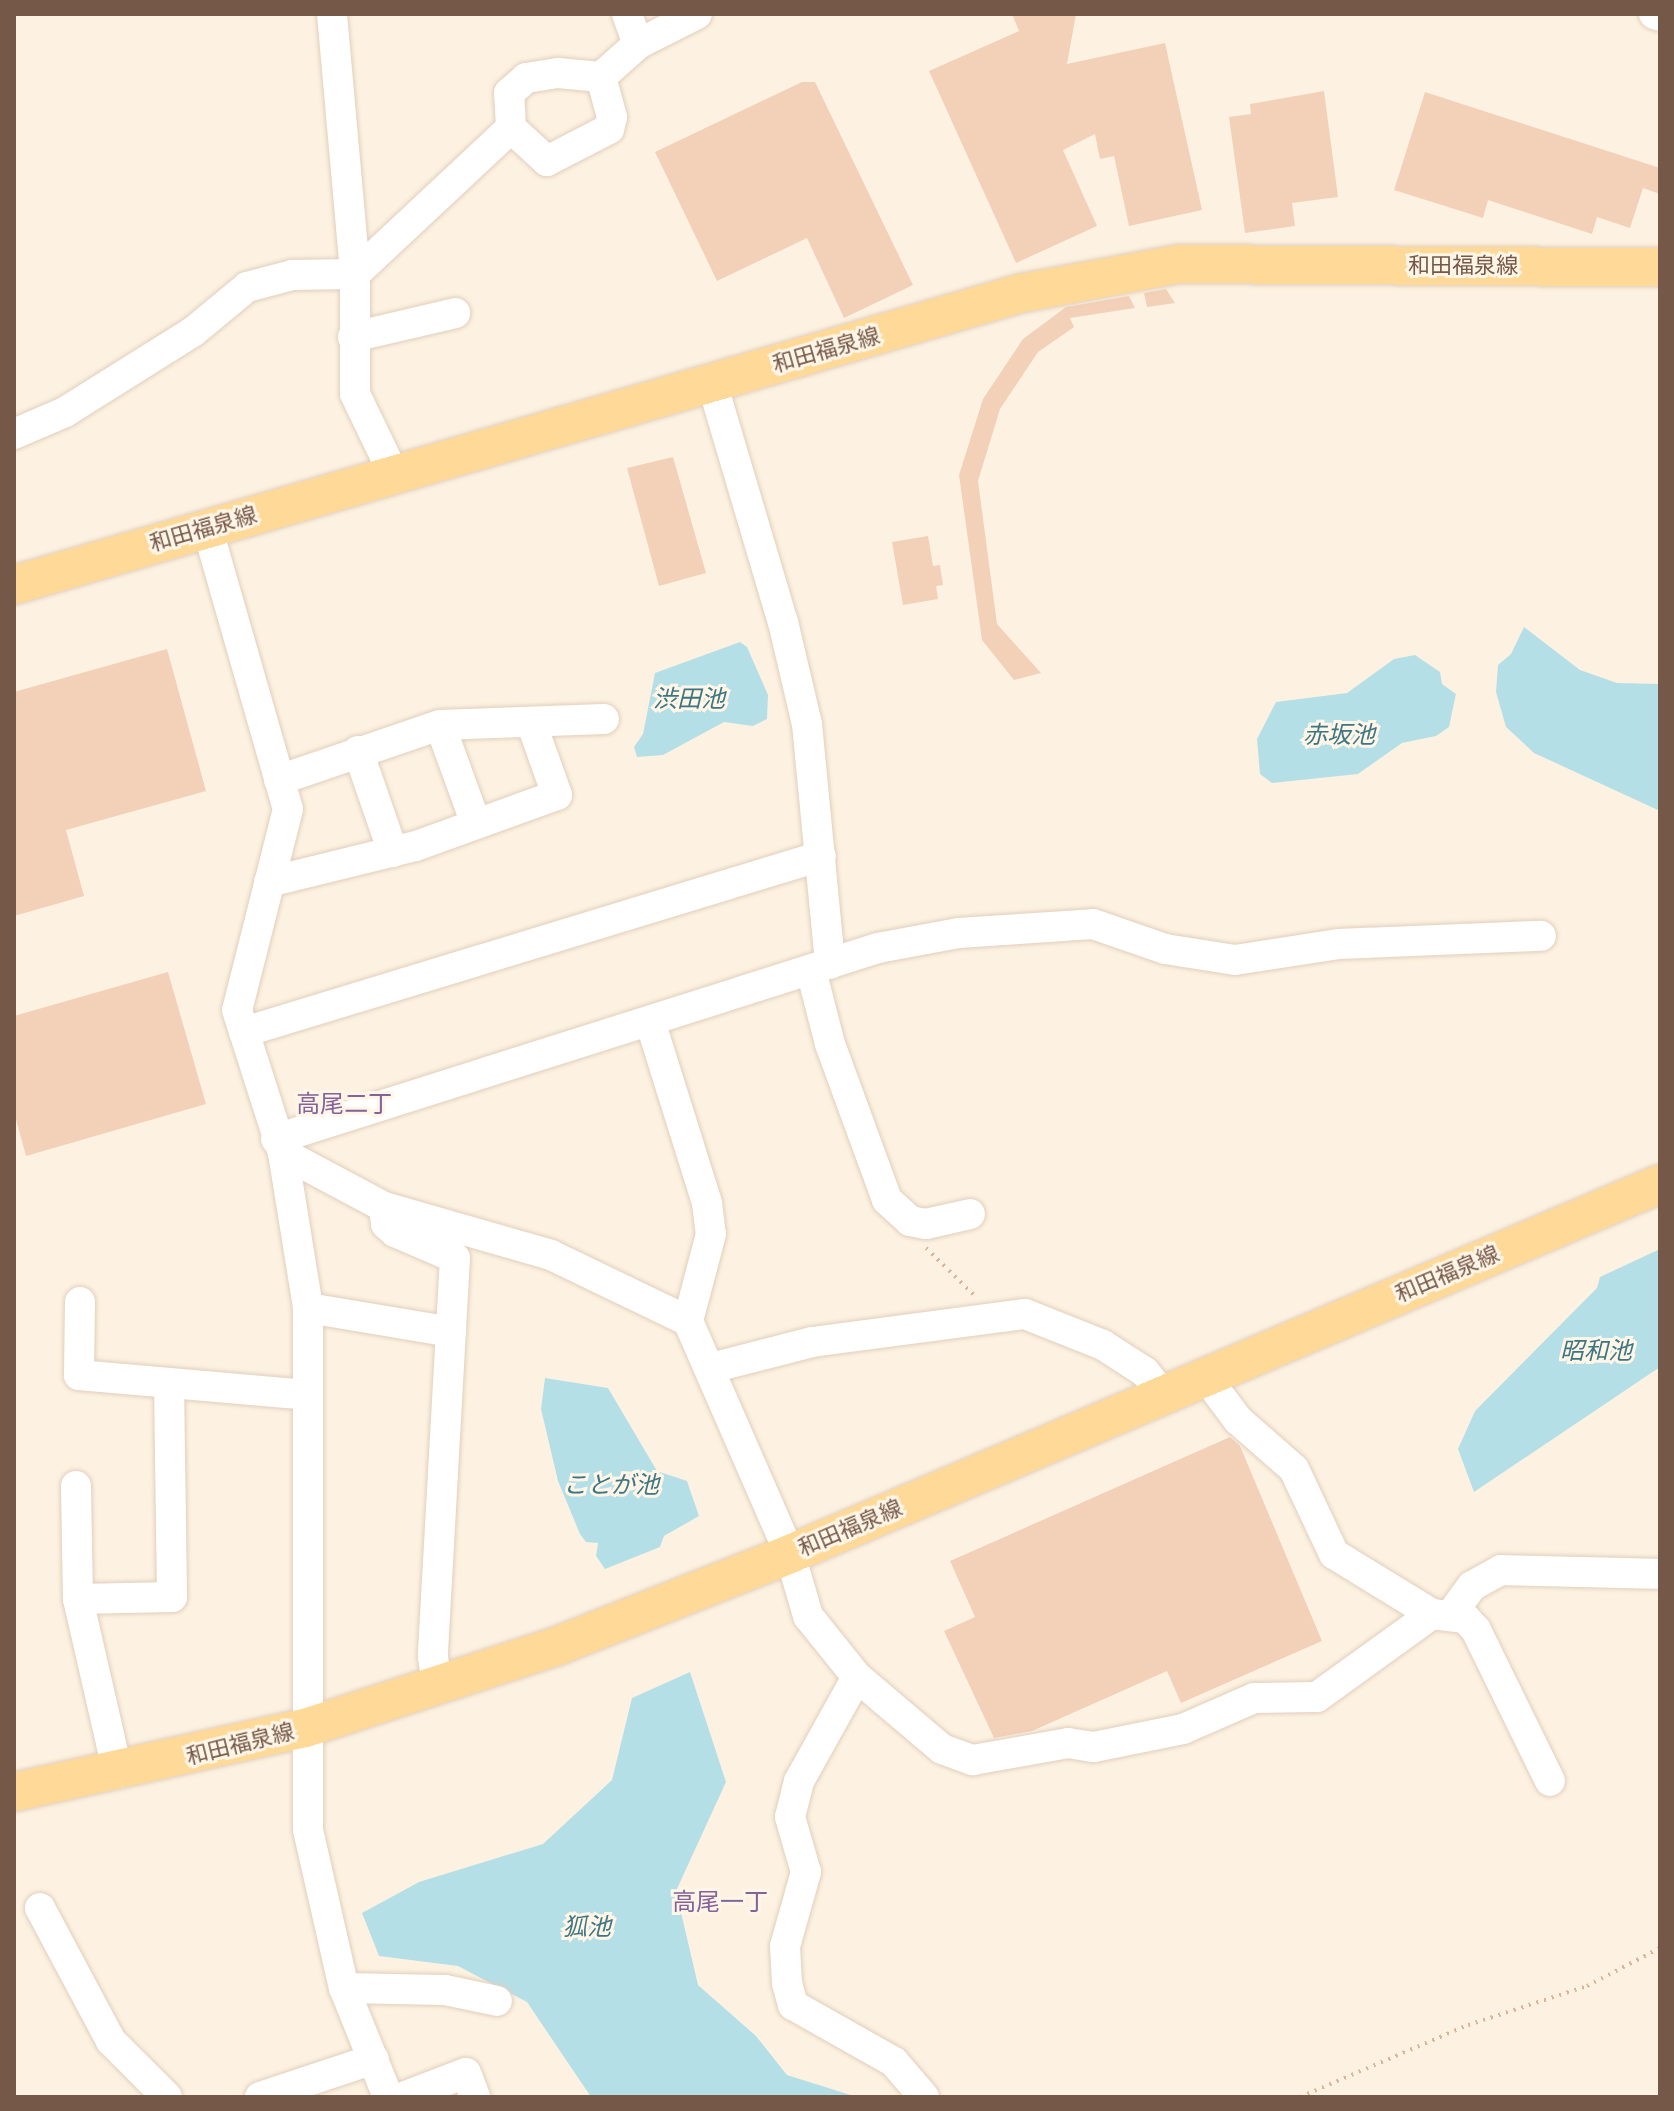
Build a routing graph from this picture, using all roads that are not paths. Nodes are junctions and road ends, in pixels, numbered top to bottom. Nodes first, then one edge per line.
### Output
1 (332, 14) edge
2 (627, 14) edge
3 (1654, 14) edge
4 (1660, 16) edge
5 (684, 17) edge
6 (638, 44) junction
7 (601, 77) junction
8 (511, 128) junction
9 (1660, 267) edge
10 (355, 274) junction
11 (455, 313) dead end
12 (353, 337) junction
13 (712, 383) junction
14 (14, 434) edge
15 (394, 475) junction
16 (207, 527) junction
17 (14, 585) edge
18 (604, 719) dead end
19 (531, 722) junction
20 (440, 725) junction
21 (358, 751) junction
22 (279, 780) junction
23 (476, 824) junction
24 (393, 852) junction
25 (821, 856) junction
26 (269, 882) junction
27 (1541, 936) dead end
28 (821, 967) junction
29 (650, 1021) junction
30 (244, 1032) junction
31 (279, 1146) junction
32 (1660, 1184) edge
33 (384, 1207) junction
34 (970, 1214) dead end
35 (80, 1302) dead end
36 (308, 1308) junction
37 (688, 1321) junction
38 (451, 1332) junction
39 (711, 1368) junction
40 (1205, 1376) junction
41 (169, 1383) junction
42 (1162, 1394) junction
43 (306, 1395) junction
44 (76, 1486) dead end
45 (790, 1554) junction
46 (1660, 1574) edge
47 (78, 1599) junction
48 (1441, 1615) junction
49 (857, 1677) junction
50 (437, 1689) junction
51 (305, 1728) junction
52 (118, 1773) junction
53 (1550, 1781) dead end
54 (14, 1792) edge
55 (40, 1908) dead end
56 (344, 1988) junction
57 (497, 2001) dead end
58 (374, 2059) junction
59 (167, 2097) edge
60 (260, 2097) edge
61 (388, 2097) edge
62 (403, 2097) edge
63 (475, 2097) edge
64 (924, 2097) edge

1 - 10 street
2 - 6 street
3 - 4 street
5 - 6 street
6 - 7 street
7 - 8 street
7 - 8 street
8 - 10 street
9 - 13 main road, 和田福泉線
10 - 12 street
10 - 14 street
11 - 12 street
12 - 15 street
13 - 15 main road, 和田福泉線
13 - 25 street
15 - 16 main road, 和田福泉線
16 - 17 main road, 和田福泉線
16 - 22 street
18 - 19 street
19 - 20 street
19 - 23 street
20 - 21 street
20 - 23 street
21 - 22 street
21 - 24 street
22 - 26 street
23 - 24 street
24 - 26 street
25 - 28 street
25 - 30 street
26 - 30 street
27 - 28 street
28 - 29 street
28 - 34 street
29 - 31 street
29 - 37 street
30 - 31 street
31 - 33 street
31 - 36 street
32 - 40 main road, 和田福泉線
33 - 37 street
33 - 38 street
35 - 41 street
36 - 38 street
36 - 43 street
37 - 39 street
38 - 50 street
39 - 42 street
39 - 45 street
40 - 42 main road, 和田福泉線
40 - 48 street
41 - 43 street
41 - 47 street
42 - 45 main road, 和田福泉線
43 - 51 street
44 - 47 street
45 - 49 street
45 - 50 main road, 和田福泉線
46 - 48 street
47 - 52 street
48 - 49 street
48 - 53 street
49 - 64 street
50 - 51 main road, 和田福泉線
51 - 52 main road, 和田福泉線
51 - 56 street
52 - 54 main road, 和田福泉線
55 - 59 street
56 - 57 street
56 - 58 street
58 - 60 street
58 - 61 street
62 - 63 street

